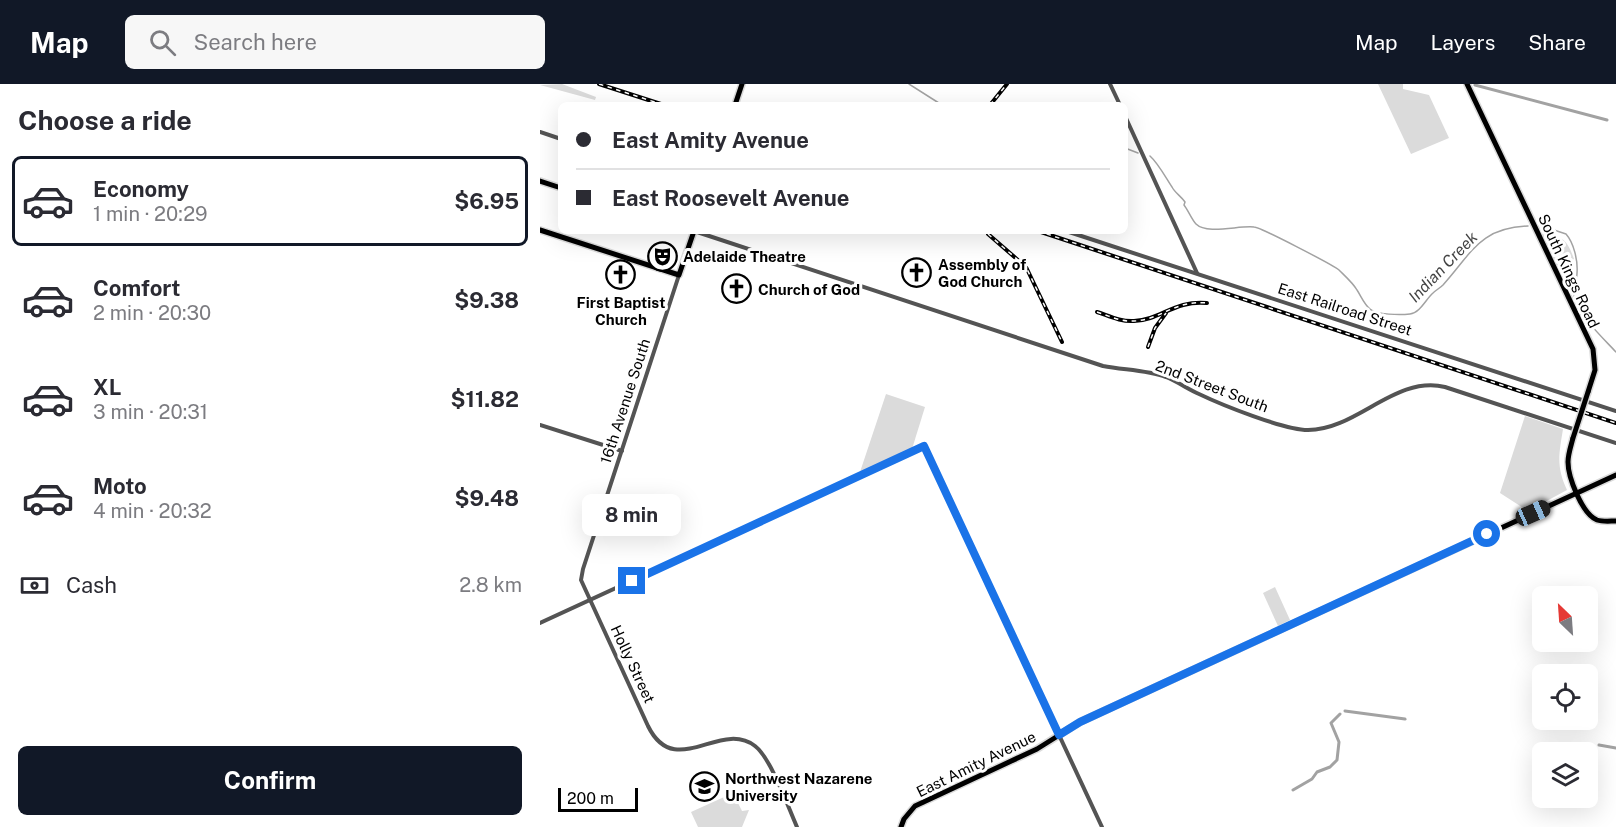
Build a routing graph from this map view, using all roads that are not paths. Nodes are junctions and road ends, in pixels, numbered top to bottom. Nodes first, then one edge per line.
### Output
1 (742, 84) edge
2 (1110, 84) edge
3 (1467, 84) edge
4 (736, 102) edge
5 (1119, 102) edge
6 (1128, 123) edge
7 (540, 132) edge
8 (558, 138) edge
9 (540, 181) edge
10 (558, 187) edge
11 (540, 230) edge
12 (693, 234) edge
13 (703, 234) edge
14 (1075, 234) edge
15 (1197, 274) junction
16 (679, 275) junction
17 (1616, 411) edge
18 (540, 425) edge
19 (1616, 443) edge
20 (622, 451) junction
21 (1616, 475) edge
22 (1577, 493) junction
23 (1616, 521) edge
24 (581, 580) joint
25 (590, 600) junction
26 (540, 623) edge
27 (1059, 735) junction
28 (797, 827) edge
29 (901, 827) edge
30 (1102, 827) edge

1 - 4 main road
2 - 5 street
3 - 22 main road, South Kings Road, bridge
6 - 15 street
7 - 8 street
9 - 10 main road
11 - 16 main road
12 - 16 main road, 16th Avenue South
13 - 19 street, 2nd Street South
14 - 15 street, East Railroad Street
15 - 17 street, East Railroad Street
16 - 20 street, 16th Avenue South
18 - 20 street
20 - 24 street, 16th Avenue South
21 - 22 main road, East Amity Avenue
22 - 23 main road, South Kings Road
22 - 27 main road, East Amity Avenue
24 - 25 street, Holly Street
25 - 26 street
25 - 27 street
25 - 28 street, Holly Street
27 - 29 main road, East Amity Avenue
27 - 30 street

